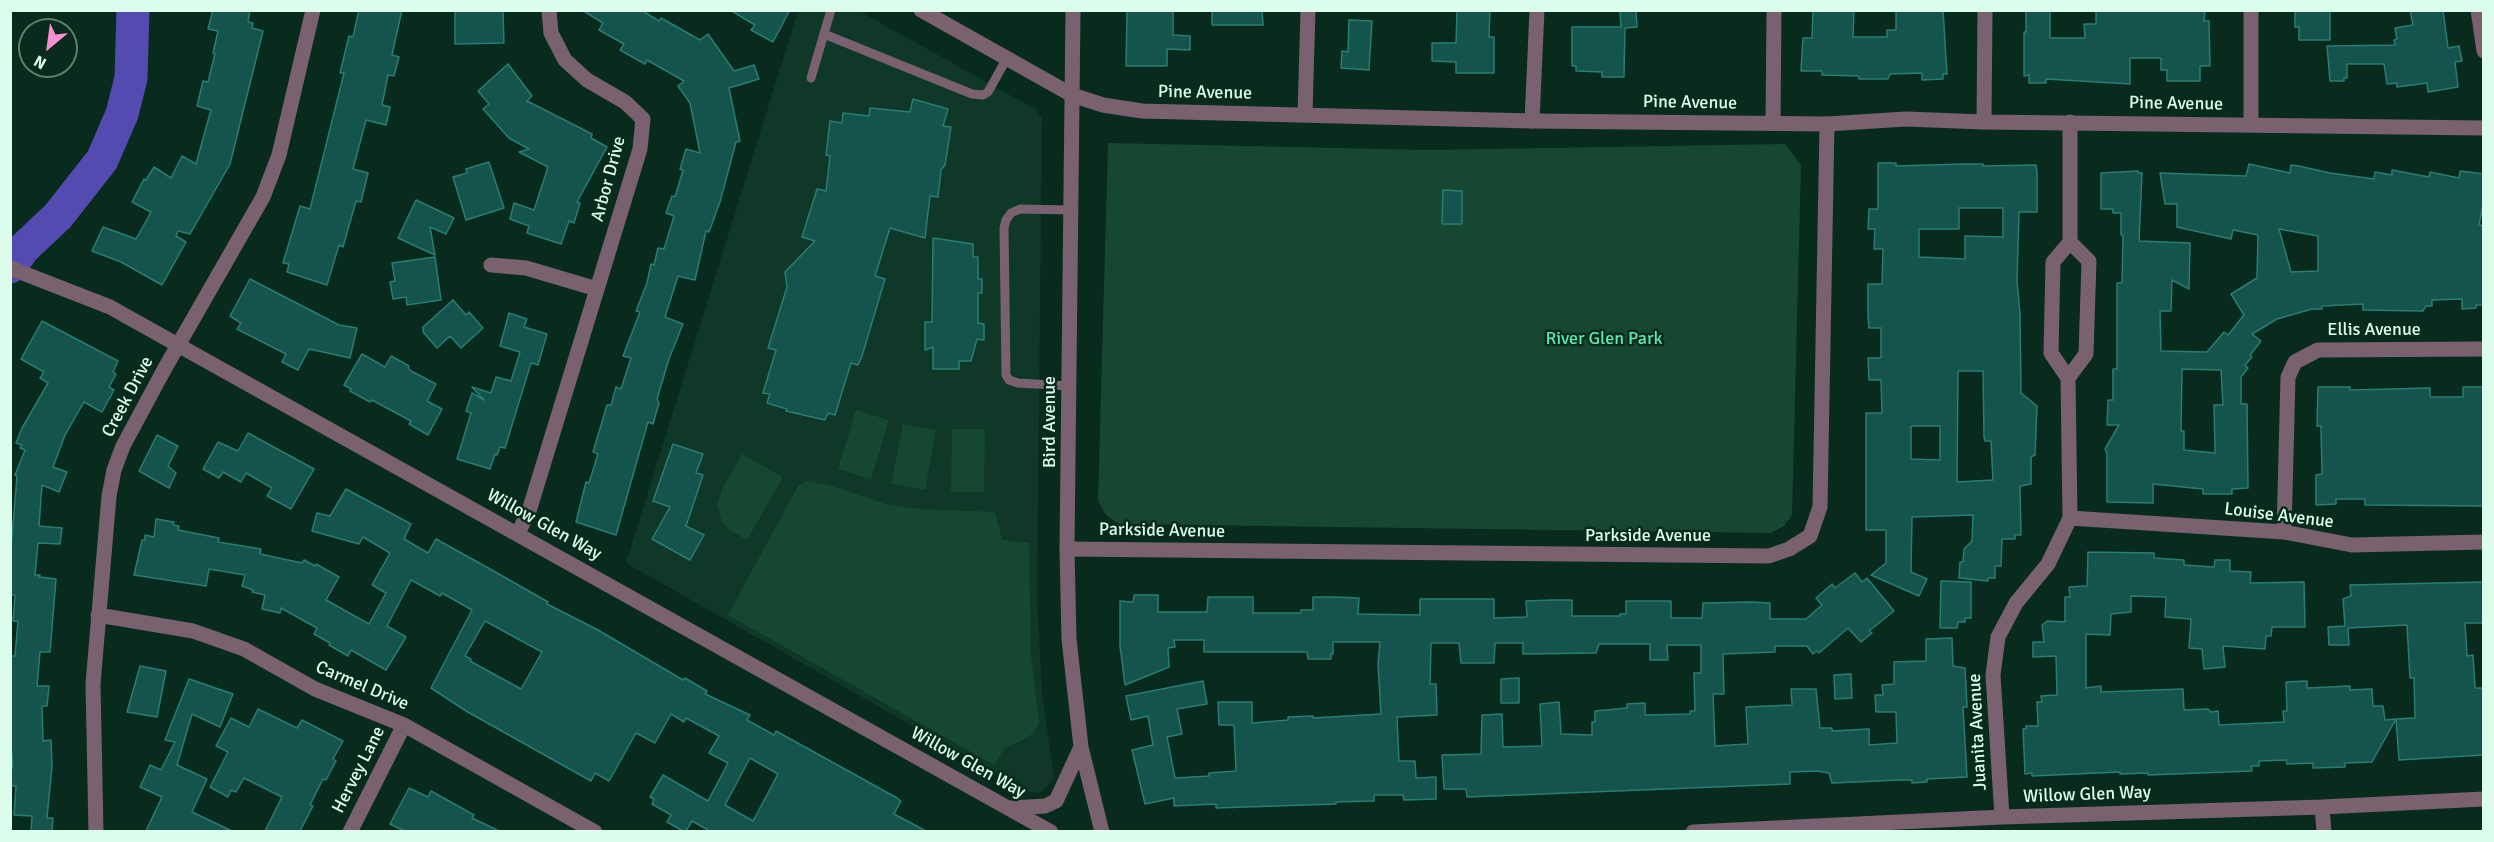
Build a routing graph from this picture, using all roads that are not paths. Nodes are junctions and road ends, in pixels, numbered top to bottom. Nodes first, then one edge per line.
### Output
1 (313, 10) edge
2 (549, 10) edge
3 (831, 10) edge
4 (921, 10) edge
5 (1073, 10) edge
6 (1308, 10) edge
7 (1537, 10) edge
8 (1774, 10) edge
9 (1985, 10) edge
10 (2251, 10) edge
11 (2478, 10) edge
12 (824, 34) junction
13 (2484, 51) edge
14 (1007, 58) junction
15 (811, 78) dead end
16 (1072, 95) junction
17 (1305, 114) junction
18 (1532, 121) junction
19 (1984, 122) junction
20 (2070, 122) junction
21 (1773, 123) junction
22 (1827, 124) junction
23 (2251, 124) junction
24 (2484, 128) edge
25 (1071, 210) junction
26 (2070, 242) junction
27 (491, 265) dead end
28 (10, 268) edge
29 (597, 289) junction
30 (179, 345) junction
31 (2484, 350) edge
32 (2068, 378) junction
33 (1069, 386) junction
34 (2070, 518) junction
35 (2284, 532) junction
36 (518, 533) junction
37 (2484, 542) edge
38 (1067, 549) junction
39 (98, 615) junction
40 (404, 725) junction
41 (1081, 747) junction
42 (2484, 799) edge
43 (2322, 807) junction
44 (1009, 808) junction
45 (2002, 817) junction
46 (96, 831) edge
47 (350, 831) edge
48 (595, 831) edge
49 (1051, 831) edge
50 (1102, 831) edge
51 (1693, 831) edge
52 (2324, 831) edge

1 - 30 street, Creek Drive
2 - 29 street, Arbor Drive
3 - 12 lane
4 - 14 street, Pine Avenue
5 - 16 street, Bird Avenue
6 - 17 street
7 - 18 street
8 - 21 street
9 - 19 street
10 - 23 street
11 - 13 street
12 - 14 lane
12 - 15 lane
14 - 16 street, Pine Avenue
16 - 17 street, Pine Avenue
16 - 25 street, Bird Avenue
17 - 18 street, Pine Avenue
18 - 21 street, Pine Avenue
19 - 20 street, Pine Avenue
19 - 22 street, Pine Avenue
20 - 23 street, Pine Avenue
20 - 26 street
21 - 22 street, Pine Avenue
22 - 38 street, Parkside Avenue
23 - 24 street, Pine Avenue
25 - 33 street, Bird Avenue
25 - 33 lane
26 - 32 street
26 - 32 street
27 - 29 street
28 - 30 street, Willow Glen Way
29 - 36 street, Arbor Drive
30 - 36 street, Willow Glen Way
30 - 39 street, Creek Drive
31 - 35 street, Ellis Avenue
32 - 34 street, Juanita Avenue
33 - 38 street, Bird Avenue
34 - 35 street, Louise Avenue
34 - 45 street, Juanita Avenue
35 - 37 street, Louise Avenue
36 - 44 street, Willow Glen Way
38 - 41 street, Bird Avenue
39 - 40 street, Carmel Drive
39 - 46 street, Creek Drive
40 - 47 street, Hervey Lane
40 - 48 street, Carmel Drive
41 - 44 street
41 - 50 street, Bird Avenue
42 - 43 street, Willow Glen Way
43 - 45 street, Willow Glen Way
43 - 52 street
44 - 49 street, Willow Glen Way
45 - 51 street, Willow Glen Way

